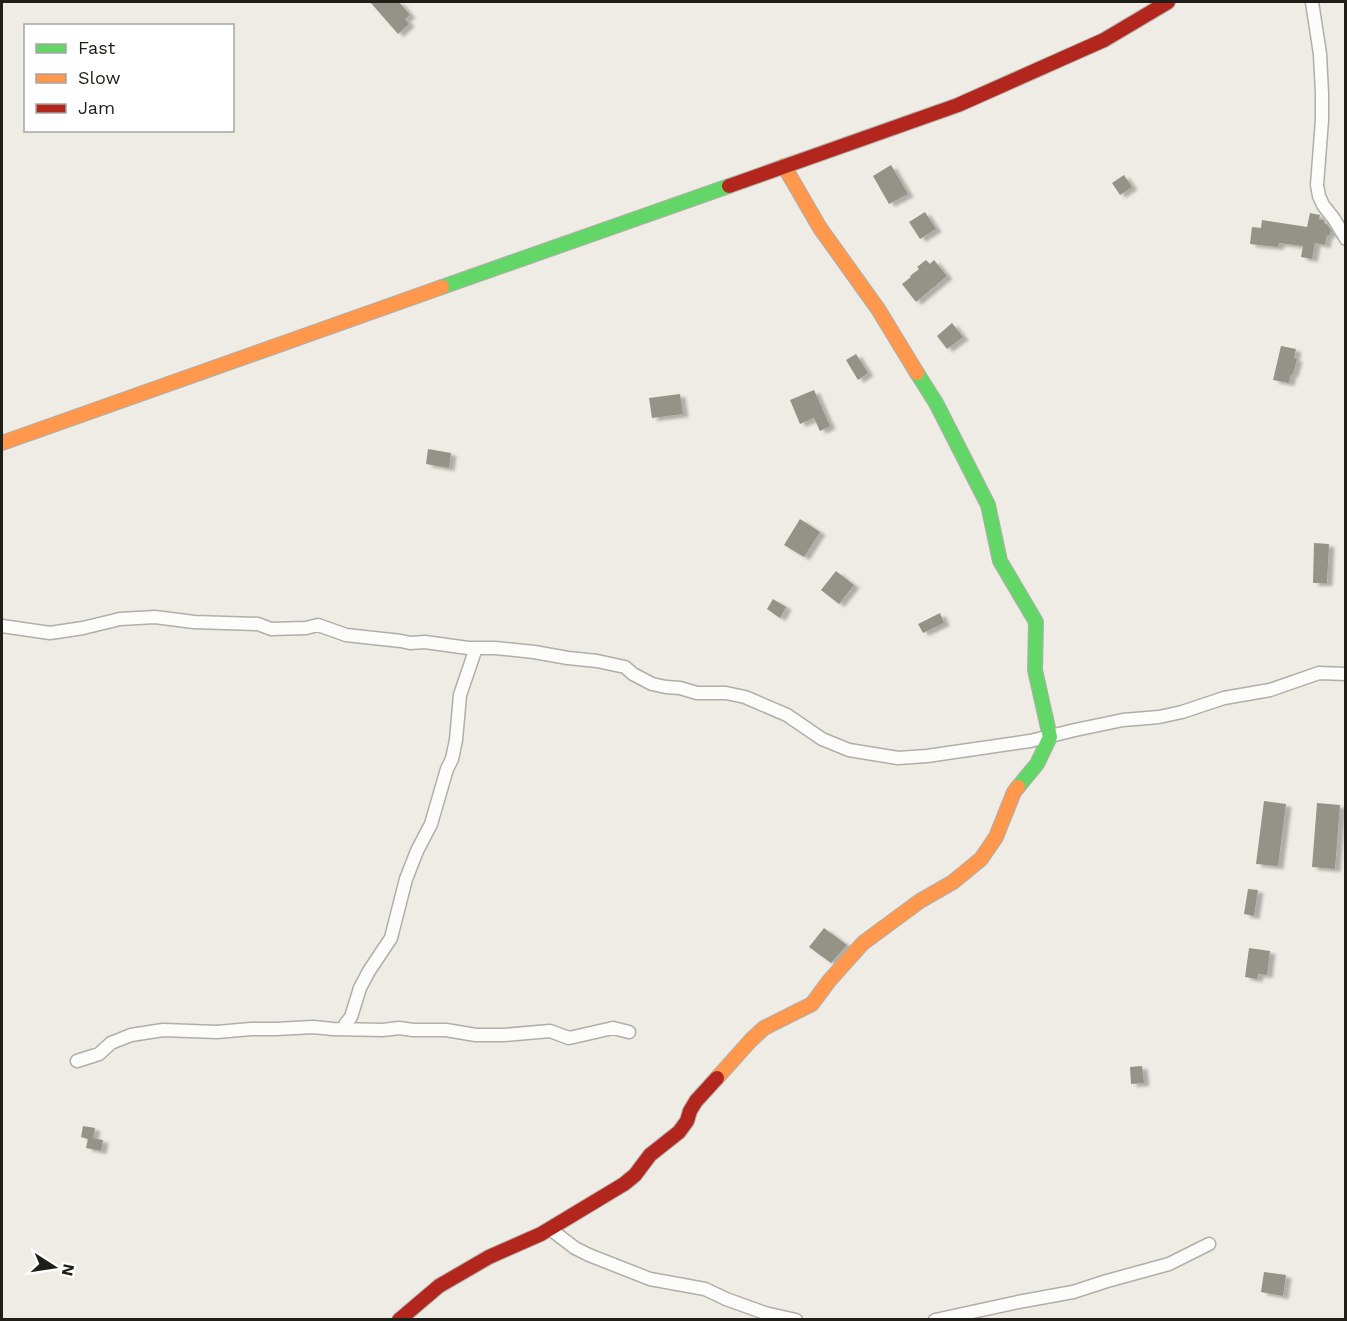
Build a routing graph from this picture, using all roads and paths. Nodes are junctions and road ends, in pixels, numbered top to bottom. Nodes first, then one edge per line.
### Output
1 (1168, 2) edge
2 (1312, 2) edge
3 (784, 166) junction
4 (1346, 239) edge
5 (2, 443) edge
6 (2, 626) edge
7 (476, 648) junction
8 (1346, 674) edge
9 (1050, 737) junction
10 (344, 1029) junction
11 (629, 1032) dead end
12 (77, 1061) dead end
13 (550, 1230) junction
14 (1209, 1244) dead end
15 (399, 1320) edge
16 (796, 1320) edge
17 (935, 1320) edge

1 - 3 street
2 - 4 street
3 - 5 street
3 - 9 street
6 - 7 street
7 - 9 street
7 - 10 street
8 - 9 street
9 - 13 street
10 - 11 street
10 - 12 street
13 - 15 street
13 - 16 street
14 - 17 street

